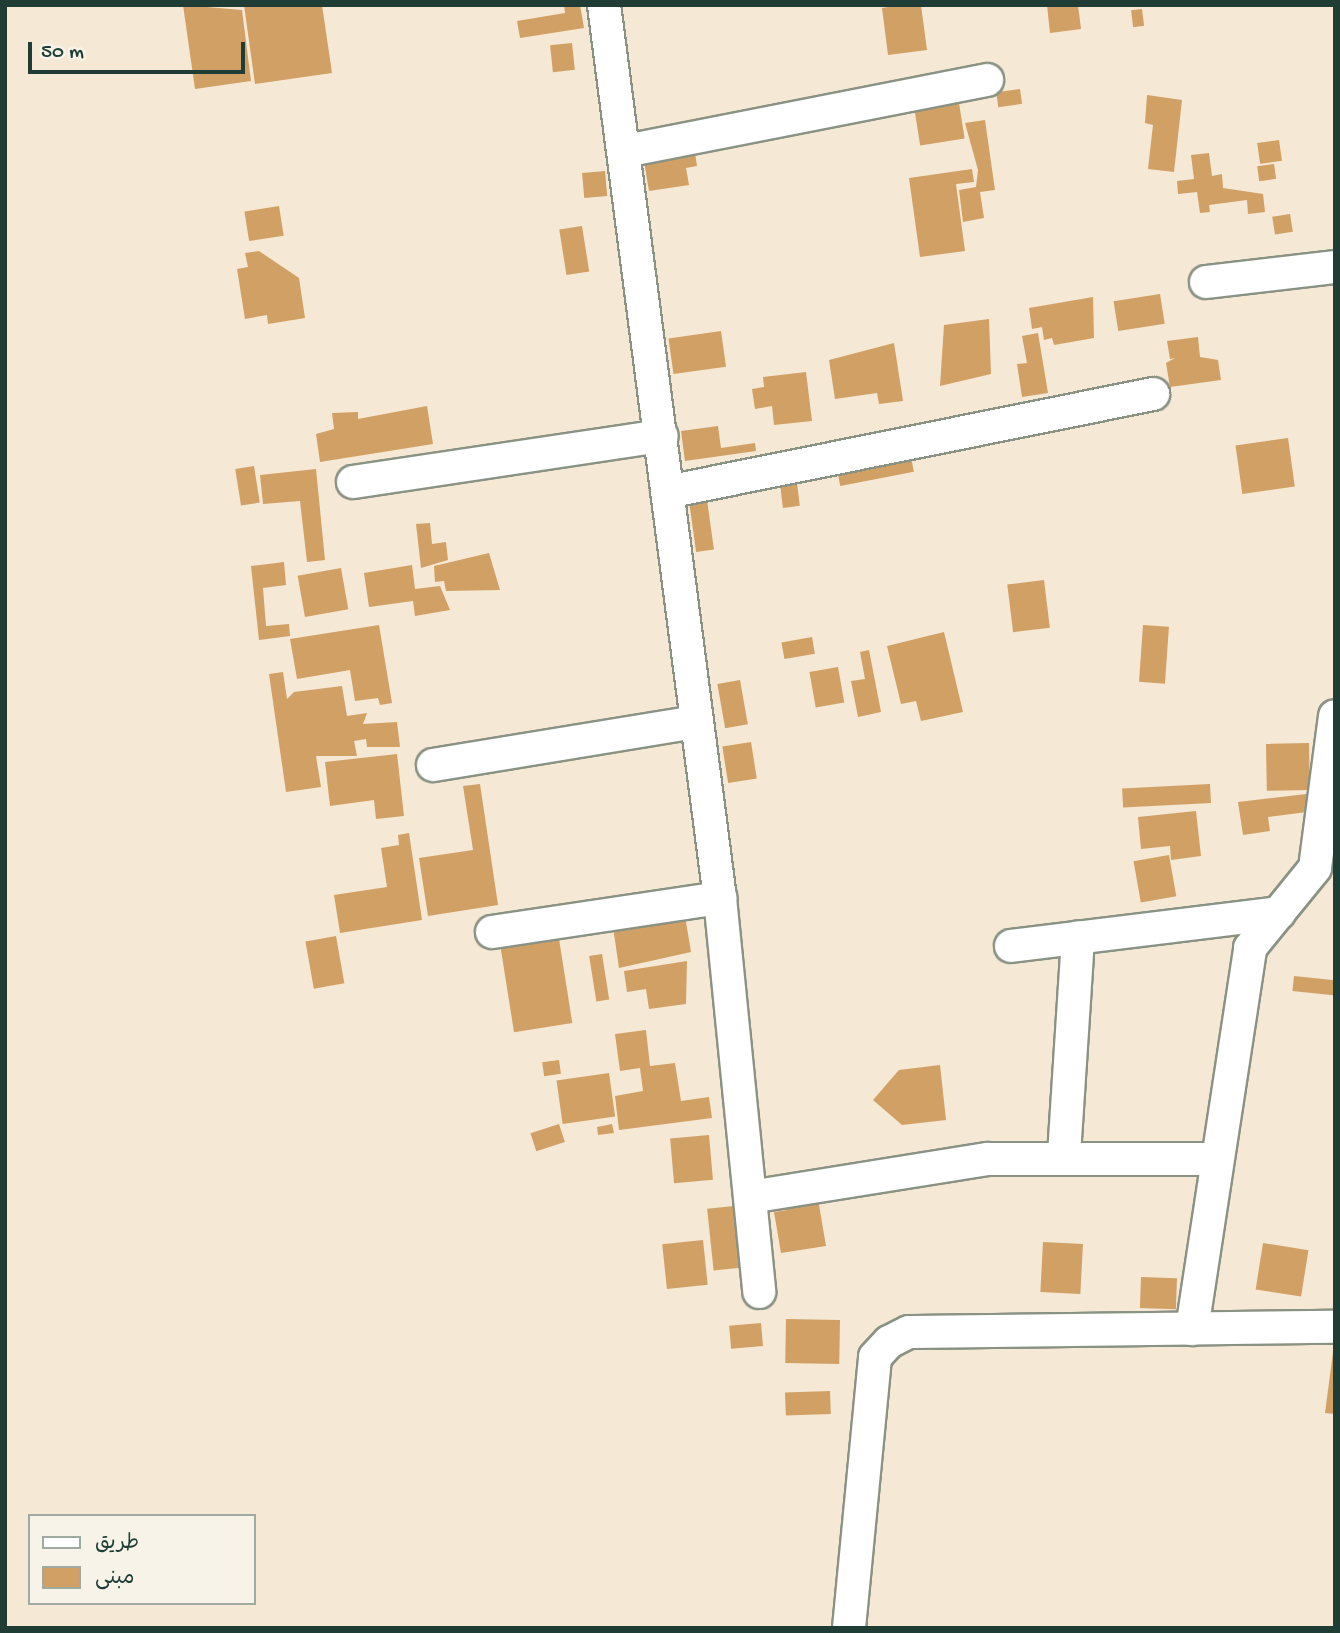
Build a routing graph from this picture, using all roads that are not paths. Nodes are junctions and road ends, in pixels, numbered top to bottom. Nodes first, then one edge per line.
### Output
1 (604, 5) edge
2 (986, 80) dead end
3 (625, 151) junction
4 (1335, 267) edge
5 (1206, 282) dead end
6 (1153, 394) dead end
7 (662, 436) junction
8 (353, 482) dead end
9 (667, 492) junction
10 (1335, 716) edge
11 (697, 722) junction
12 (433, 765) dead end
13 (720, 898) junction
14 (1279, 913) junction
15 (492, 932) dead end
16 (1078, 937) junction
17 (1011, 946) dead end
18 (1064, 1155) junction
19 (1215, 1159) junction
20 (750, 1197) junction
21 (759, 1292) dead end
22 (1335, 1327) edge
23 (1192, 1329) junction
24 (849, 1628) edge

1 - 3 street
2 - 3 street
3 - 7 street
4 - 5 street
6 - 9 street
7 - 8 street
7 - 9 street
9 - 11 street
10 - 14 street
11 - 12 street
11 - 13 street
13 - 15 street
13 - 20 street
14 - 16 street
14 - 19 street
16 - 17 street
16 - 18 street
18 - 19 street
18 - 20 street
19 - 23 street
20 - 21 street
22 - 23 street
23 - 24 street

